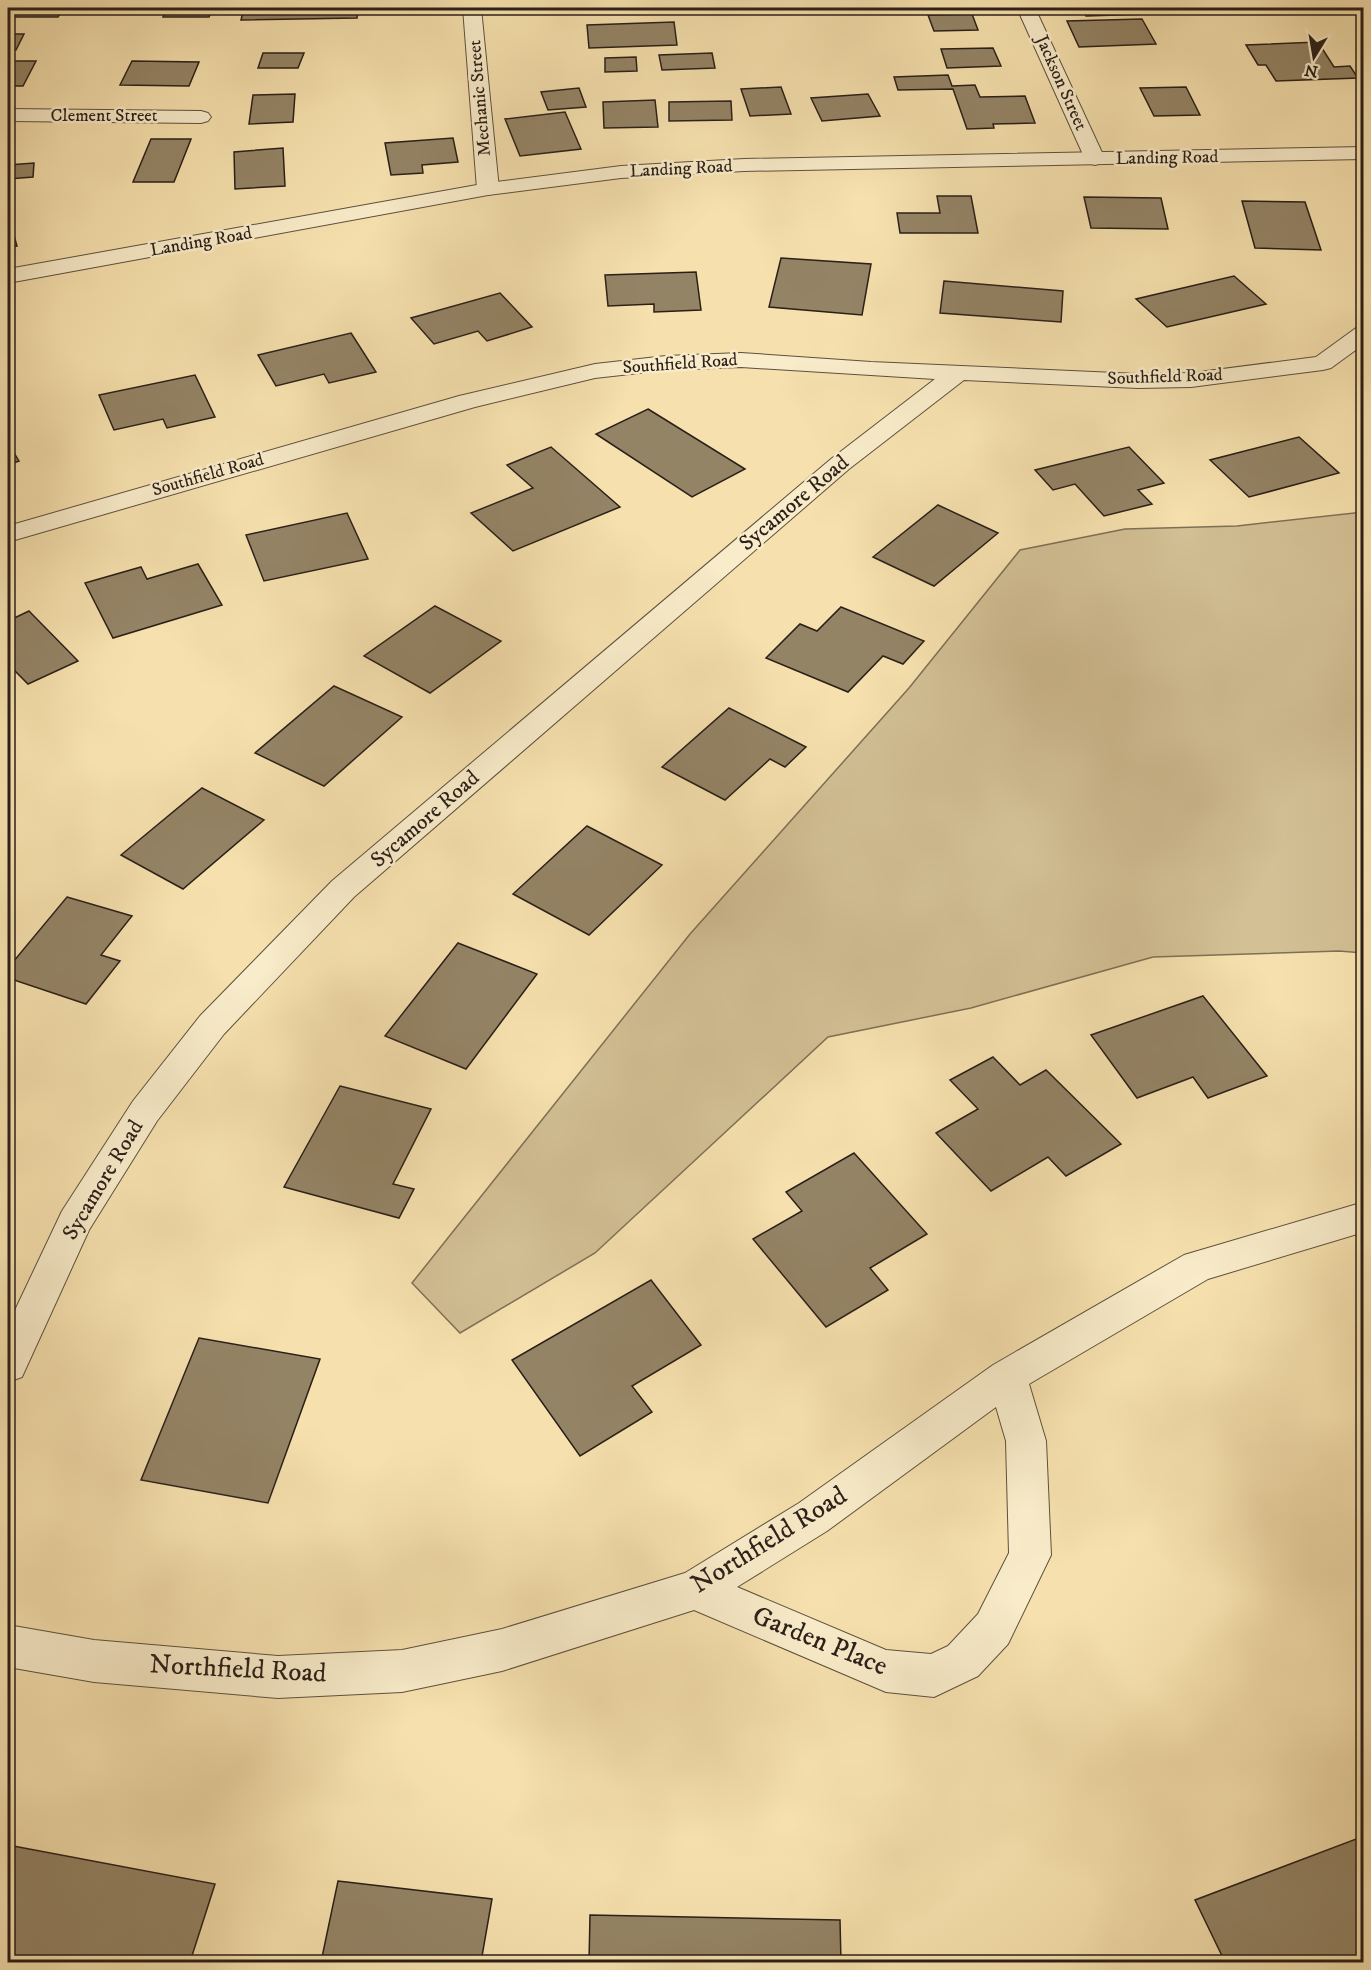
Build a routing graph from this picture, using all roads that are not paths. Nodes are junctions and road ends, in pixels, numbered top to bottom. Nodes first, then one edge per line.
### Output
1 (472, 8) edge
2 (1026, 8) edge
3 (8, 115) edge
4 (201, 117) dead end
5 (1363, 153) edge
6 (1095, 159) junction
7 (488, 189) junction
8 (8, 276) edge
9 (1364, 333) edge
10 (1364, 361) edge
11 (1323, 363) junction
12 (958, 373) junction
13 (8, 534) edge
14 (1364, 1217) edge
15 (8, 1365) edge
16 (1007, 1377) junction
17 (695, 1590) junction
18 (8, 1646) edge

1 - 7 street, Mechanic Street
2 - 6 street, Jackson Street
3 - 4 street, Clement Street
5 - 6 street, Landing Road
6 - 7 street, Landing Road
7 - 8 street, Landing Road
9 - 11 street, Southfield Road
10 - 11 street
11 - 12 street, Southfield Road
12 - 13 street, Southfield Road
12 - 15 street, Sycamore Road
14 - 16 street, Northfield Road
16 - 17 street, Northfield Road
16 - 17 street, Garden Place
17 - 18 street, Northfield Road

